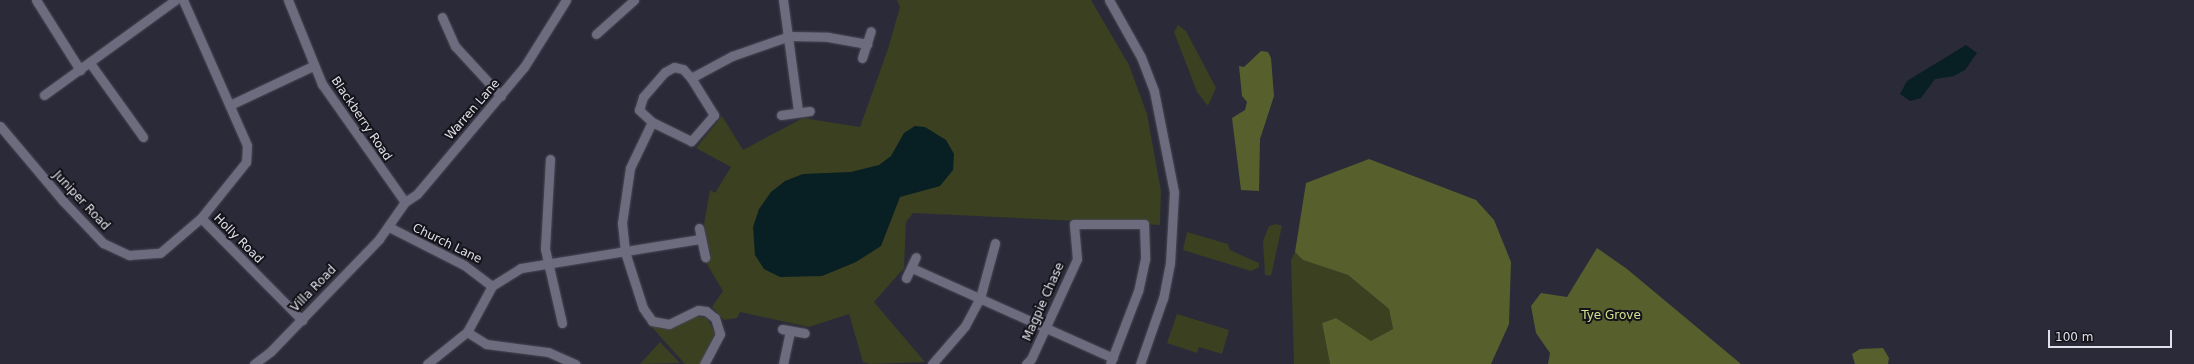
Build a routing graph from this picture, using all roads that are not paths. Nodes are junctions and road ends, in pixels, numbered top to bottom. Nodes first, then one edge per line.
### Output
1 (36, 0) edge
2 (174, 0) edge
3 (183, 0) edge
4 (288, 0) edge
5 (566, 0) edge
6 (634, 0) edge
7 (783, 0) edge
8 (1109, 0) edge
9 (442, 17) dead end
10 (871, 31) dead end
11 (596, 34) dead end
12 (789, 36) junction
13 (867, 44) junction
14 (862, 58) dead end
15 (90, 63) junction
16 (313, 66) junction
17 (80, 70) junction
18 (691, 78) junction
19 (44, 96) dead end
20 (501, 96) junction
21 (230, 105) junction
22 (798, 111) junction
23 (810, 111) dead end
24 (781, 115) dead end
25 (652, 122) junction
26 (0, 126) edge
27 (143, 137) dead end
28 (550, 159) dead end
29 (404, 202) junction
30 (201, 218) junction
31 (389, 227) junction
32 (699, 228) dead end
33 (701, 239) junction
34 (995, 243) dead end
35 (625, 252) junction
36 (705, 257) dead end
37 (916, 257) dead end
38 (547, 264) junction
39 (912, 268) junction
40 (906, 278) dead end
41 (492, 286) junction
42 (980, 298) junction
43 (302, 320) junction
44 (562, 323) dead end
45 (1046, 328) junction
46 (467, 332) junction
47 (805, 333) dead end
48 (1111, 361) edge
49 (254, 364) edge
50 (427, 364) edge
51 (576, 364) edge
52 (704, 364) edge
53 (783, 364) edge
54 (932, 364) edge
55 (1026, 364) edge
56 (1140, 364) edge

1 - 17 street
2 - 15 street
3 - 21 street, Holly Road
4 - 16 street, Blackberry Road
5 - 20 street, Warren Lane
6 - 11 street
7 - 12 street
8 - 56 street
9 - 20 street
10 - 13 street
12 - 13 street
12 - 18 street
12 - 22 street
13 - 14 street
15 - 17 street
15 - 27 street
16 - 21 street
16 - 29 street, Blackberry Road
17 - 19 street
18 - 25 street
18 - 25 street
20 - 29 street, Warren Lane
21 - 30 street, Holly Road
22 - 23 street
22 - 24 street
25 - 35 street
26 - 30 street, Juniper Road
28 - 38 street
29 - 31 street, Warren Lane
30 - 43 street, Holly Road
31 - 41 street, Church Lane
31 - 43 street, Villa Road
32 - 33 street
33 - 35 street
33 - 36 street
34 - 42 street
35 - 38 street
35 - 52 street
37 - 39 street
38 - 41 street
38 - 44 street
39 - 40 street
39 - 42 street
41 - 46 street
42 - 45 street
42 - 54 street
43 - 49 street, Villa Road
45 - 48 street
45 - 48 street, Magpie Chase
45 - 55 street, Magpie Chase
46 - 50 street
46 - 51 street
47 - 53 street

